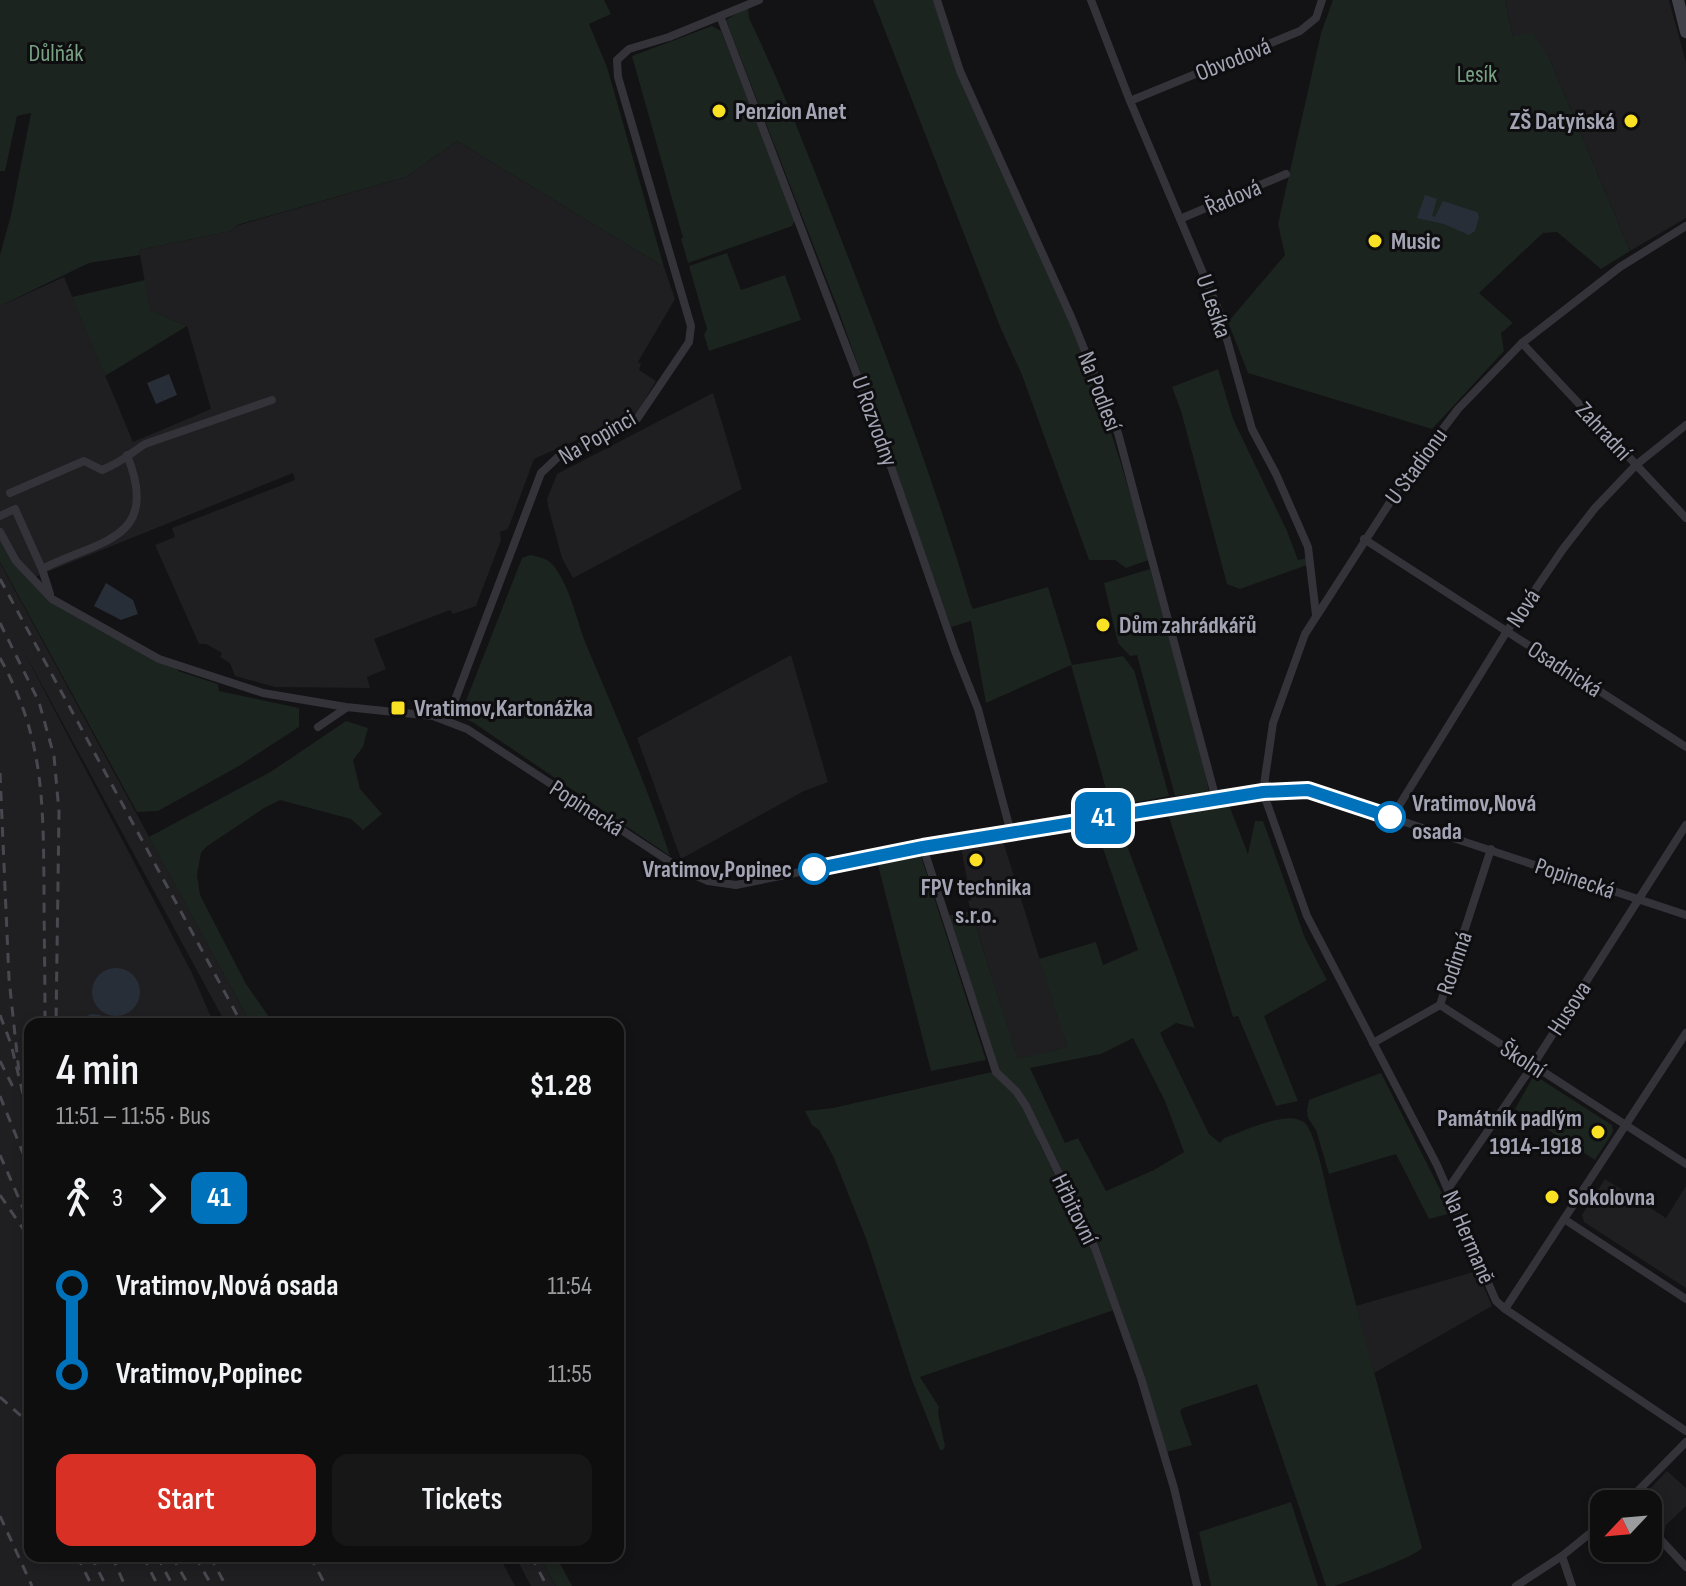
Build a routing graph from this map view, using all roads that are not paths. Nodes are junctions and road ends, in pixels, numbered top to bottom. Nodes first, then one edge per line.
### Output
1 (759, 0) edge
2 (937, 0) edge
3 (1091, 0) edge
4 (1322, 0) edge
5 (1678, 0) edge
6 (720, 16) junction
7 (1686, 32) edge
8 (1130, 101) junction
9 (1286, 174) dead end
10 (1180, 219) junction
11 (1686, 226) edge
12 (1522, 343) junction
13 (272, 400) dead end
14 (1686, 425) edge
15 (127, 455) junction
16 (1636, 465) junction
17 (10, 493) dead end
18 (0, 516) edge
19 (1686, 518) edge
20 (0, 532) edge
21 (1364, 539) junction
22 (42, 569) junction
23 (52, 599) junction
24 (1316, 615) junction
25 (1507, 631) junction
26 (346, 707) junction
27 (447, 721) junction
28 (318, 727) dead end
29 (1686, 747) edge
30 (1263, 792) junction
31 (1216, 799) junction
32 (1392, 817) junction
33 (1686, 825) edge
34 (1011, 833) junction
35 (923, 847) junction
36 (1491, 849) junction
37 (1639, 899) junction
38 (1686, 915) edge
39 (1440, 1005) junction
40 (1686, 1033) edge
41 (1373, 1043) junction
42 (1533, 1065) junction
43 (1626, 1126) junction
44 (1686, 1164) edge
45 (1448, 1189) junction
46 (1564, 1219) junction
47 (1686, 1299) edge
48 (1505, 1309) junction
49 (1686, 1431) edge
50 (1686, 1442) edge
51 (1639, 1490) edge
52 (1590, 1533) edge
53 (1662, 1541) edge
54 (1562, 1556) junction
55 (1686, 1567) edge
56 (1197, 1586) edge
57 (1516, 1586) edge
58 (1572, 1586) edge

1 - 6 street
2 - 31 street, Na Podlesí
3 - 8 street, U Lesíka
4 - 8 street, Obvodová
5 - 7 main road
6 - 27 street, Na Popinci
6 - 34 street, U Rozvodny
8 - 10 street, U Lesíka
9 - 10 street, Řadová
10 - 24 street, U Lesíka
11 - 12 street, U Stadionu
12 - 16 street, Zahradní
12 - 21 street, U Stadionu
13 - 15 street
14 - 16 street, Nová
15 - 17 street
15 - 22 street
16 - 19 street, Zahradní
16 - 25 street, Nová
18 - 22 street
20 - 23 street, Popinecká
21 - 24 street, U Stadionu
21 - 25 street, Osadnická
22 - 23 street
23 - 26 street, Popinecká
24 - 30 street, U Stadionu
25 - 29 street, Osadnická
25 - 32 street, Nová
26 - 27 street, Popinecká
26 - 28 street
27 - 35 street, Popinecká
30 - 31 street, Popinecká
30 - 32 street, Popinecká
30 - 41 street, Na Hermaně
31 - 34 street, Popinecká
32 - 36 street, Popinecká
33 - 37 street, Husova
34 - 35 street, Popinecká
35 - 56 street, Hřbitovní
36 - 37 street, Popinecká
36 - 39 street, Rodinná
37 - 38 street, Popinecká
37 - 42 street, Husova
39 - 41 street, Rodinná
39 - 42 street, Školní
40 - 43 street
41 - 45 street, Na Hermaně
42 - 43 street, Školní
42 - 45 street, Husova
43 - 44 street, Školní
43 - 46 street
45 - 48 street, Na Hermaně
46 - 47 street
46 - 48 street
48 - 49 street, Na Hermaně
50 - 51 street
52 - 54 street
53 - 55 street
54 - 57 street
54 - 58 street

